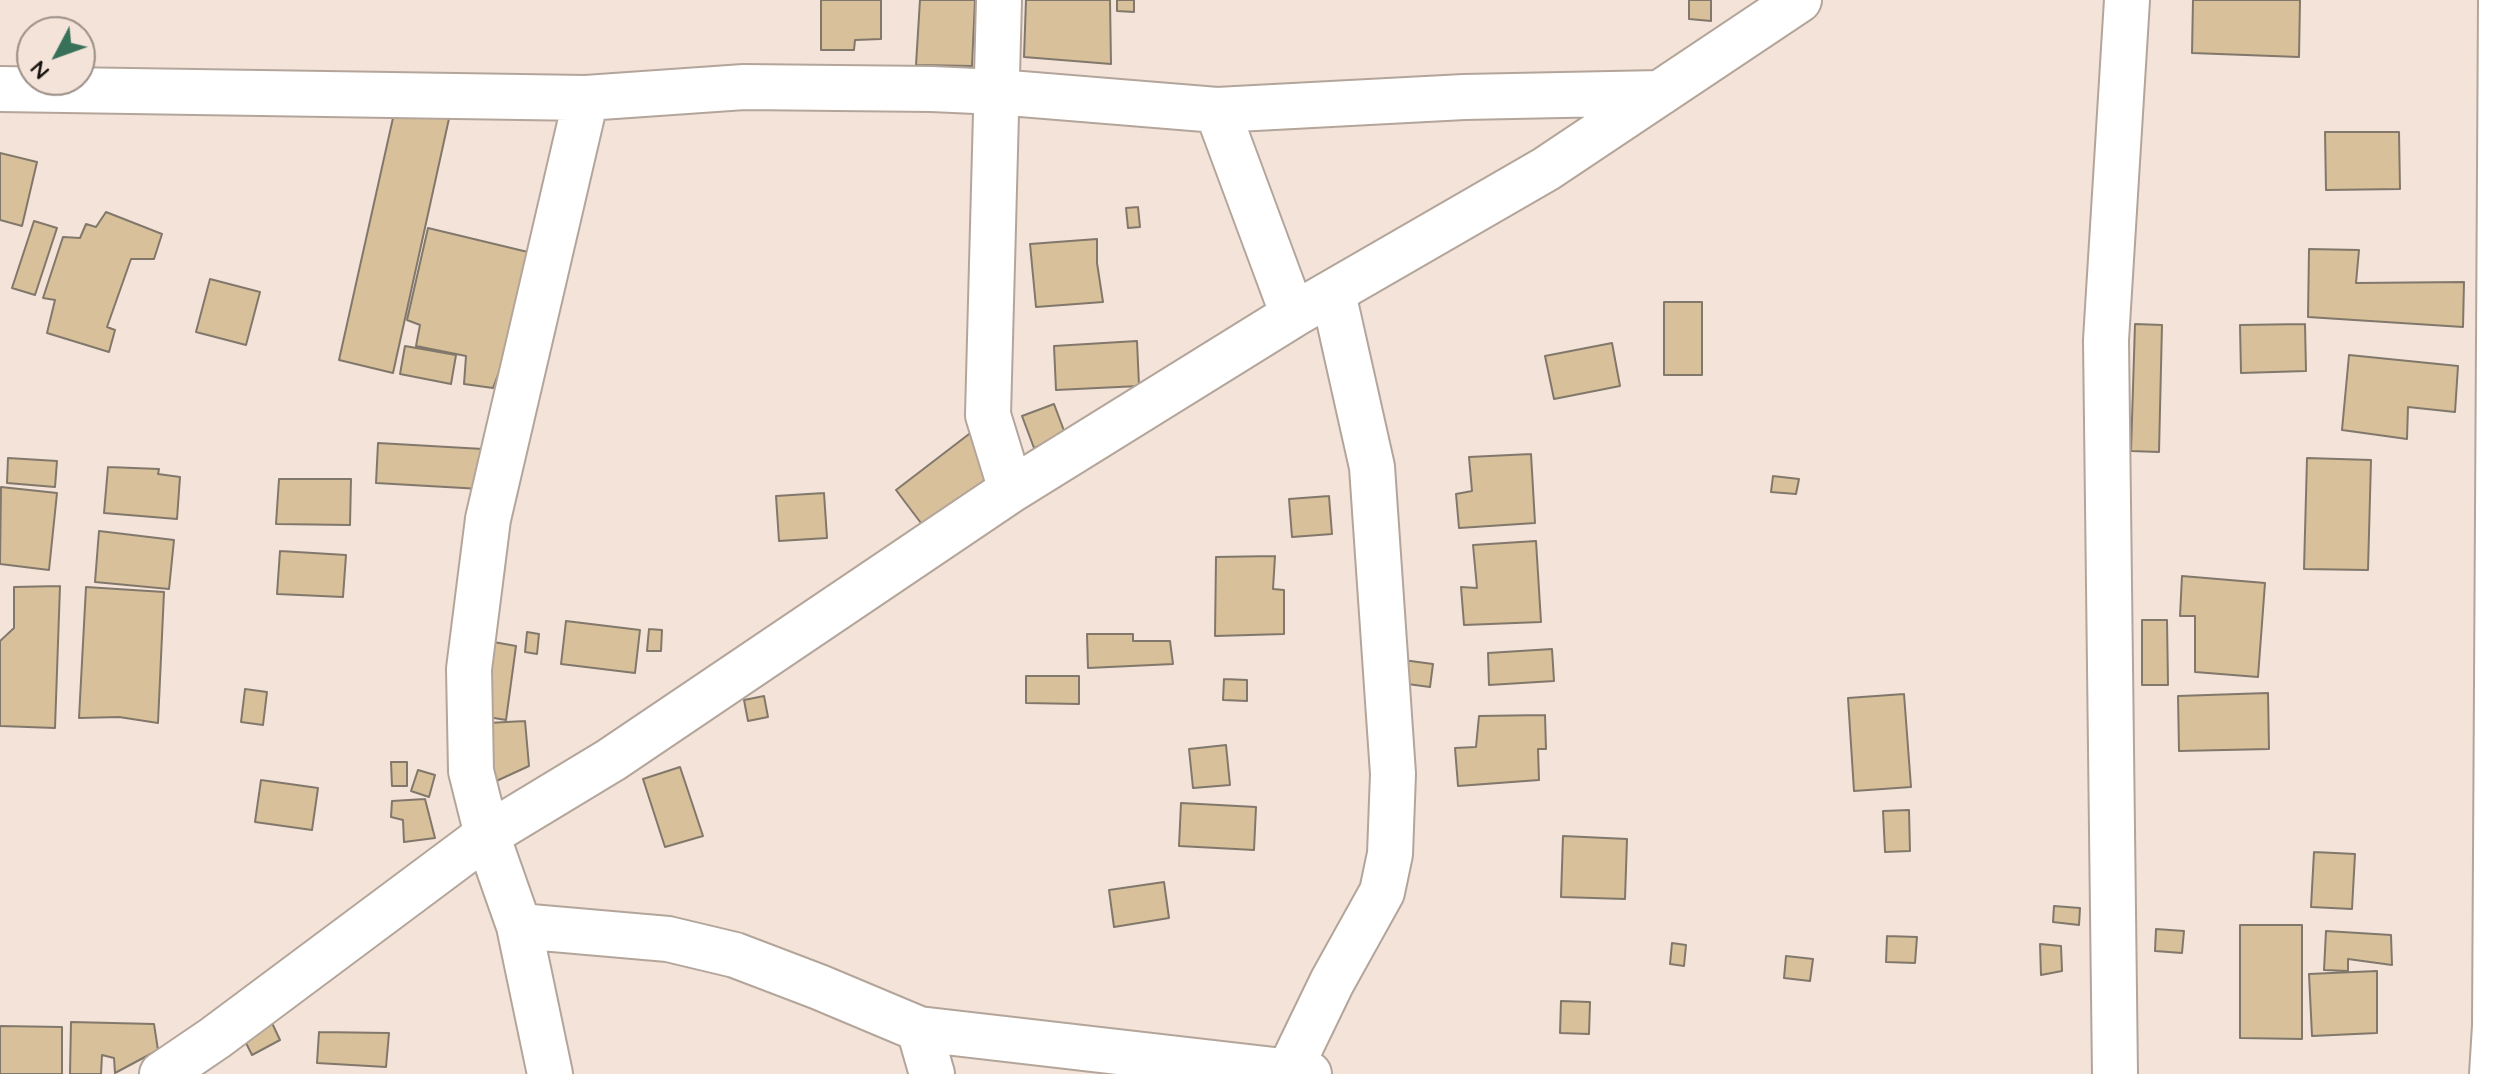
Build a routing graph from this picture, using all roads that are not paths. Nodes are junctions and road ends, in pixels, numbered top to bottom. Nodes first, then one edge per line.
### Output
1 (999, 0) edge
2 (1735, 0) edge
3 (1799, 0) edge
4 (2127, 0) edge
5 (2501, 0) edge
6 (1734, 44) junction
7 (0, 89) edge
8 (997, 92) junction
9 (1660, 93) junction
10 (586, 98) junction
11 (1217, 110) junction
12 (1333, 293) junction
13 (1293, 315) junction
14 (1011, 490) junction
15 (2500, 711) edge
16 (487, 835) junction
17 (519, 926) junction
18 (919, 1029) junction
19 (215, 1056) edge
20 (1299, 1072) edge
21 (162, 1074) edge
22 (550, 1074) edge
23 (932, 1074) edge
24 (2115, 1074) edge
25 (2492, 1074) edge

1 - 8 street
2 - 6 street
3 - 6 street
4 - 24 street
5 - 15 street
6 - 9 street
7 - 10 street
8 - 10 street
8 - 11 street
8 - 14 street
9 - 11 street
9 - 12 street
10 - 16 street
11 - 13 street
12 - 13 street
12 - 20 street
13 - 14 street
14 - 16 street
15 - 25 street
16 - 17 street
16 - 19 street
17 - 18 street
17 - 22 street
18 - 20 street
18 - 23 street
19 - 21 street

